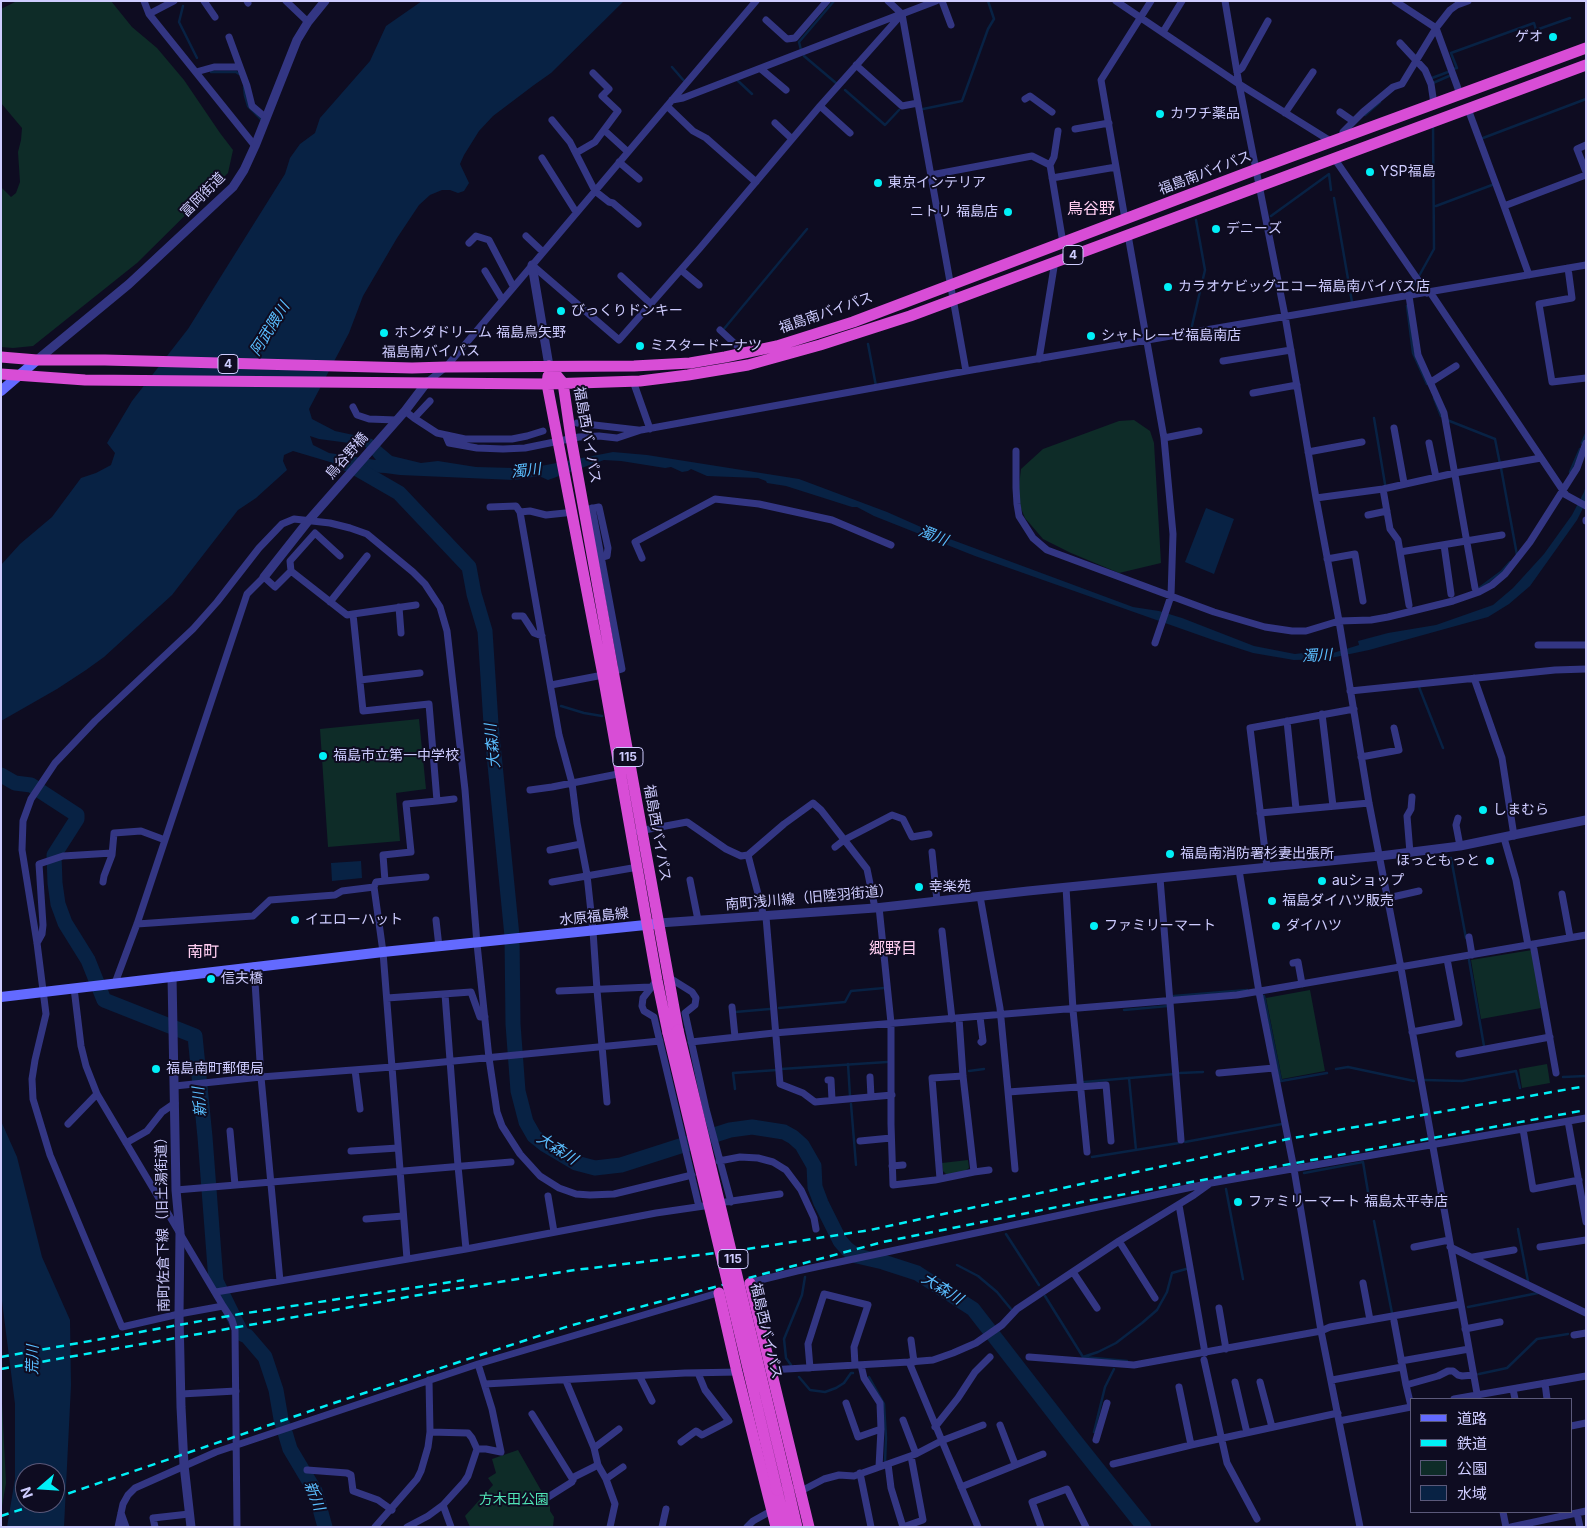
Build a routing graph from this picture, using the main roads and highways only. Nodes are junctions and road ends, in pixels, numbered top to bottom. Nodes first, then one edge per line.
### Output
1 (1586, 48) edge
2 (1586, 65) edge
3 (1, 357) edge
4 (37, 360) junction
5 (549, 366) junction
6 (1, 374) edge
7 (21, 375) junction
8 (563, 383) junction
9 (547, 384) junction
10 (1, 391) edge
11 (608, 674) junction
12 (637, 831) junction
13 (653, 924) junction
14 (1, 996) edge
15 (669, 1034) junction
16 (747, 1283) road end
17 (721, 1292) road end
18 (782, 1489) junction
19 (776, 1527) edge
20 (786, 1527) edge
21 (797, 1527) edge
22 (809, 1527) edge

1 - 5 highway, 福島南バイパス / 4
2 - 8 highway, 福島南バイパス / 4
3 - 4 highway, 福島南バイパス / 4
4 - 5 highway, 福島南バイパス / 4
4 - 7 main road
5 - 8 highway, 福島西バイパス
5 - 9 highway, 福島西バイパス / 115
6 - 7 highway, 福島南バイパス / 4
7 - 9 highway, 福島南バイパス / 4
7 - 10 main road
8 - 9 highway, 福島南バイパス / 4
8 - 11 highway, 福島西バイパス / 115
9 - 11 highway, 福島西バイパス / 115
11 - 12 highway, 福島西バイパス / 115
12 - 13 highway, 福島西バイパス / 115
12 - 13 highway, 福島西バイパス / 115
13 - 14 main road, 水原福島線
13 - 15 highway, 福島西バイパス / 115
13 - 15 highway, 福島西バイパス / 115
15 - 18 highway, 福島西バイパス / 115, bridge
16 - 22 highway
17 - 19 highway
18 - 20 highway, 福島西バイパス / 115
18 - 21 highway, 福島西バイパス / 115

